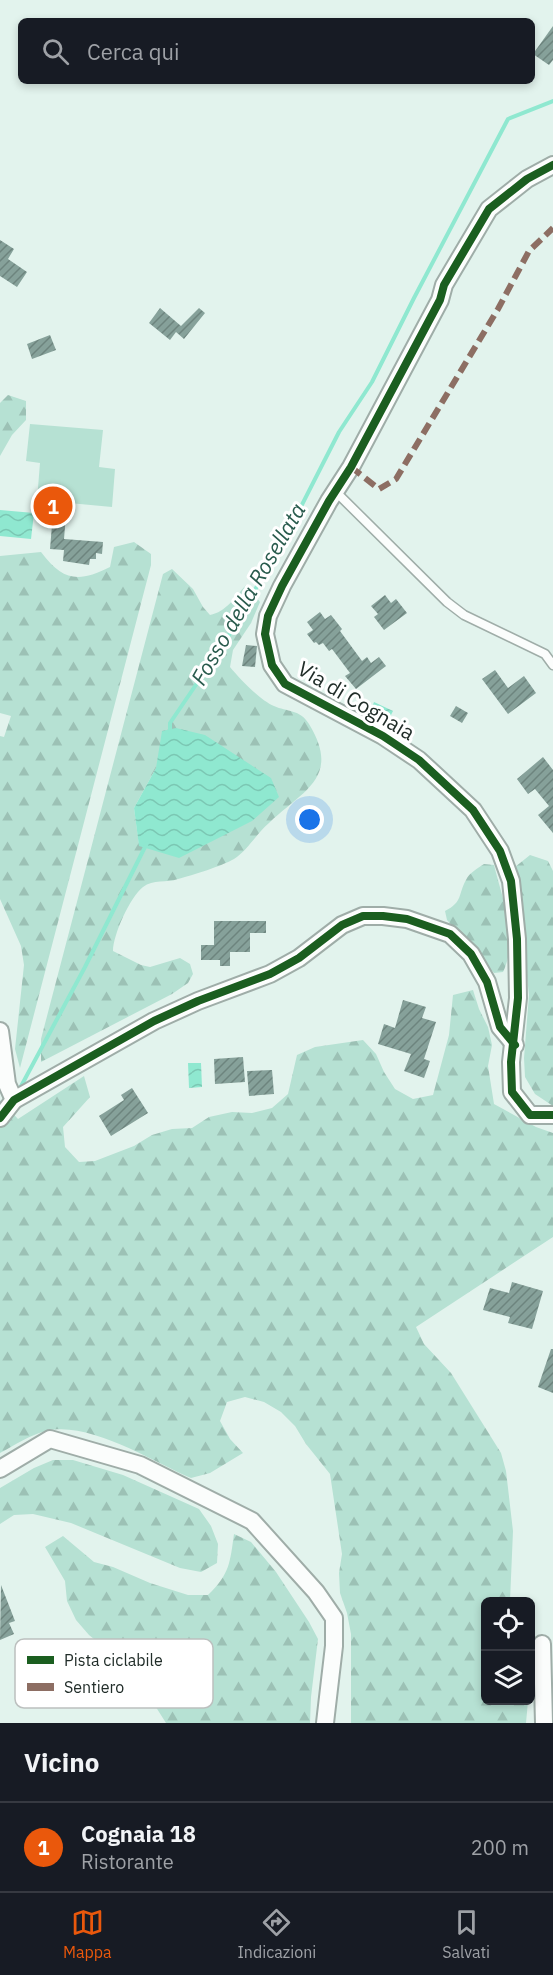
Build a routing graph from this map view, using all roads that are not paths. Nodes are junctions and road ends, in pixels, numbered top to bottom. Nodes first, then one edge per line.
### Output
1 (553, 165) edge
2 (336, 492) junction
3 (553, 665) edge
4 (0, 1031) edge
5 (514, 1045) junction
6 (14, 1100) junction
7 (553, 1116) edge
8 (0, 1118) edge
9 (0, 1469) edge
10 (542, 1644) dead end
11 (325, 1723) edge
12 (544, 1723) edge

1 - 2 street, Via di Cognaia
2 - 3 lane
2 - 5 street, Via di Cognaia
4 - 6 street
5 - 6 street
5 - 7 street, Via di Cognaia
6 - 8 street
9 - 11 street
10 - 12 street

